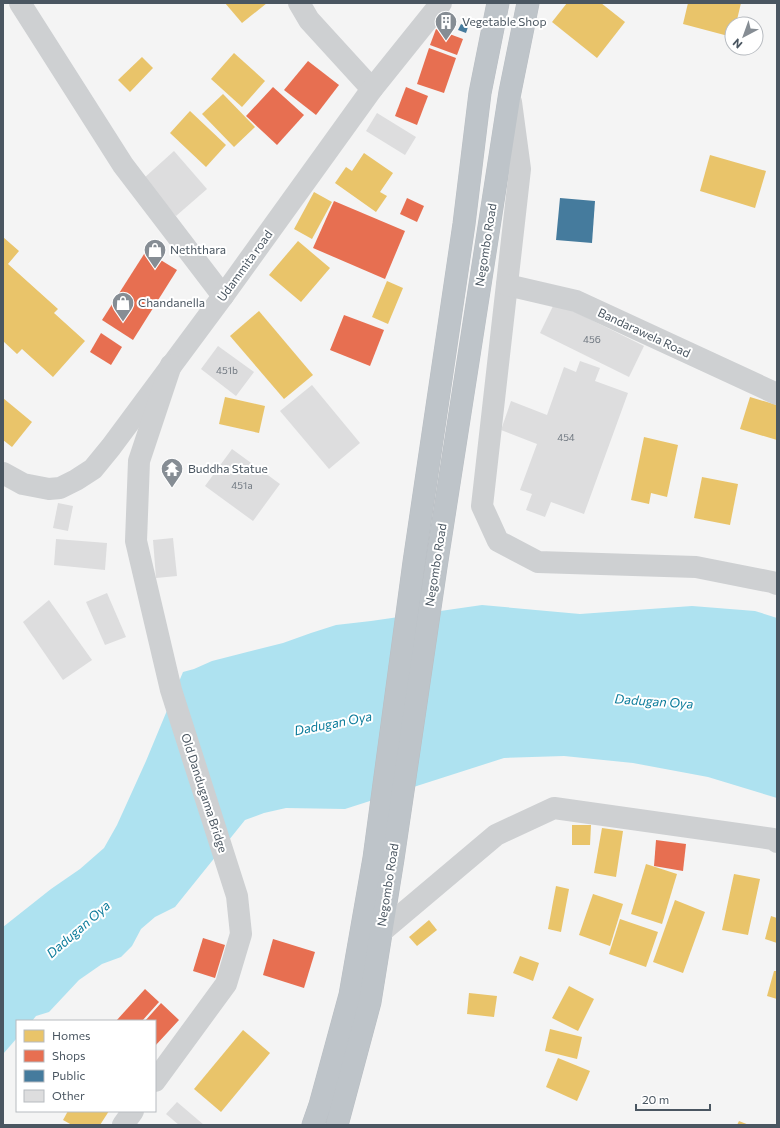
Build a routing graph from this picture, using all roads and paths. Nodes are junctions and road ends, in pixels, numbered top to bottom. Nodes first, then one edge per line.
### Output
1 (20, 3) edge
2 (299, 3) edge
3 (441, 3) edge
4 (498, 3) edge
5 (528, 3) edge
6 (372, 88) junction
7 (510, 92) junction
8 (507, 286) junction
9 (223, 296) junction
10 (171, 366) junction
11 (777, 394) edge
12 (3, 473) edge
13 (777, 584) edge
14 (777, 842) edge
15 (384, 858) junction
16 (381, 932) junction
17 (156, 1080) edge
18 (132, 1112) edge
19 (123, 1125) edge
20 (313, 1125) edge
21 (338, 1125) edge

1 - 9 street
2 - 6 street
3 - 6 street, Udammita road
4 - 15 highway, Negombo Road
5 - 7 highway, Negombo Road
6 - 9 street, Udammita road
7 - 8 street
7 - 15 highway, Negombo Road
8 - 11 street, Bandarawela Road
8 - 13 street
9 - 10 street, Udammita road
10 - 12 street, Udammita road
10 - 17 street, Old Dandugama Bridge
14 - 16 street
15 - 16 highway, Negombo Road
15 - 20 highway, Negombo Road
16 - 21 highway, Negombo Road
18 - 19 street

